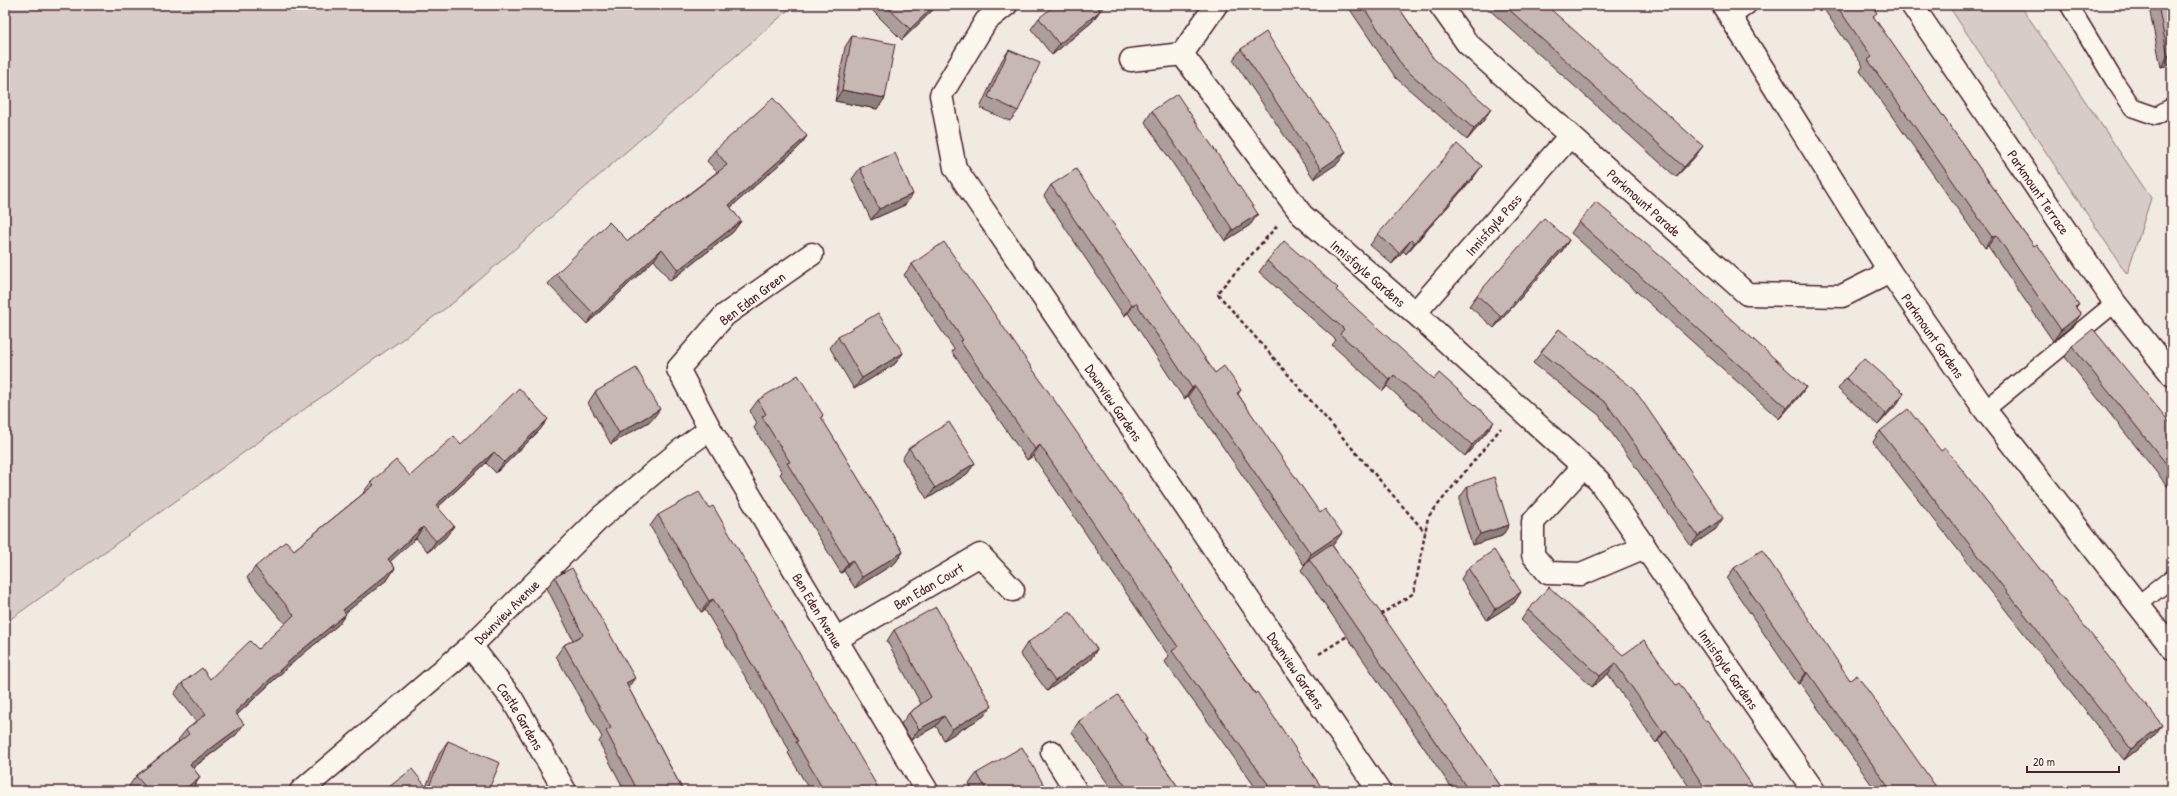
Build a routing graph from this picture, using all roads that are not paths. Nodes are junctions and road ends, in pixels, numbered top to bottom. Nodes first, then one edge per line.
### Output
1 (1006, 5) edge
2 (1216, 5) edge
3 (1440, 5) edge
4 (1748, 5) edge
5 (1912, 5) edge
6 (2069, 5) edge
7 (1727, 11) edge
8 (1182, 54) junction
9 (1131, 60) dead end
10 (2172, 107) edge
11 (1570, 136) junction
12 (812, 254) dead end
13 (1890, 272) junction
14 (2115, 303) junction
15 (1415, 313) junction
16 (2172, 374) edge
17 (1985, 410) junction
18 (710, 429) junction
19 (1583, 467) junction
20 (1645, 546) junction
21 (2172, 578) edge
22 (1013, 590) dead end
23 (2139, 604) junction
24 (835, 640) junction
25 (471, 646) junction
26 (2172, 648) edge
27 (1052, 752) dead end
28 (301, 791) edge
29 (565, 791) edge
30 (927, 791) edge
31 (1076, 791) edge
32 (1379, 791) edge
33 (1814, 791) edge

1 - 32 street, Downview Gardens
2 - 8 street
3 - 11 street, Parkmount Parade
4 - 7 lane
5 - 14 street, Parkmount Terrace
6 - 10 lane
7 - 13 street, Parkmount Gardens
8 - 9 street
8 - 15 street, Innisfayle Gardens
11 - 13 street, Parkmount Parade
11 - 15 street, Innisfayle Pass
12 - 18 street, Ben Edan Green
13 - 17 street, Parkmount Gardens
14 - 16 street, Parkmount Terrace
14 - 17 lane
15 - 19 street, Innisfayle Gardens
17 - 23 street, Parkmount Gardens
18 - 24 street, Ben Eden Avenue
18 - 25 street, Downview Avenue
19 - 20 street, Innisfayle Gardens
19 - 20 street
20 - 33 street, Innisfayle Gardens
21 - 23 lane
22 - 24 street, Ben Edan Court
23 - 26 street, Parkmount Gardens
24 - 30 street, Ben Eden Avenue
25 - 28 street, Downview Avenue
25 - 29 street, Castle Gardens
27 - 31 street

